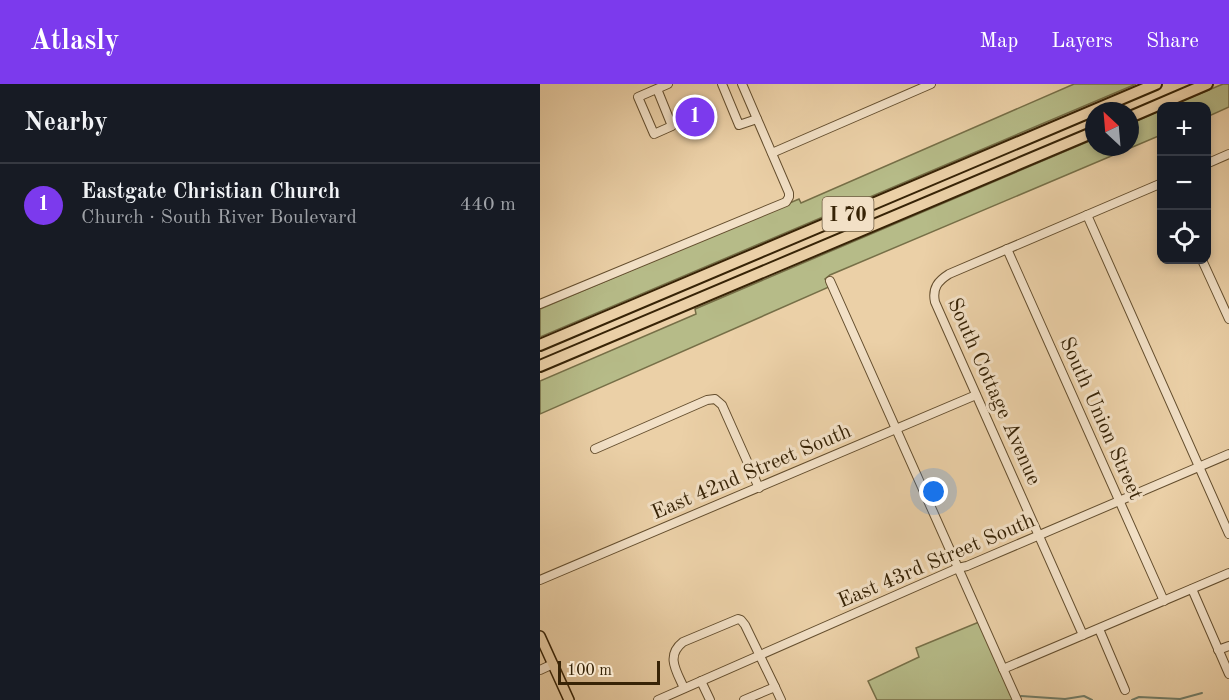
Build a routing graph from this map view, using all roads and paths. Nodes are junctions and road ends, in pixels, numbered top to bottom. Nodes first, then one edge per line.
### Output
1 (668, 84) edge
2 (722, 84) edge
3 (742, 84) edge
4 (931, 84) edge
5 (1156, 84) edge
6 (1207, 84) edge
7 (657, 89) junction
8 (1139, 113) edge
9 (757, 119) junction
10 (1085, 136) edge
11 (772, 153) junction
12 (1229, 154) edge
13 (1211, 162) edge
14 (1157, 185) edge
15 (1087, 215) junction
16 (1008, 249) junction
17 (1204, 264) edge
18 (830, 281) dead end
19 (540, 304) edge
20 (1229, 319) edge
21 (540, 345) edge
22 (540, 366) edge
23 (976, 395) junction
24 (896, 429) junction
25 (595, 449) dead end
26 (1229, 454) edge
27 (1199, 467) junction
28 (759, 488) junction
29 (1119, 501) junction
30 (1229, 534) edge
31 (1039, 536) junction
32 (958, 568) junction
33 (1229, 573) edge
34 (540, 580) edge
35 (1192, 589) junction
36 (1164, 601) junction
37 (1099, 629) junction
38 (1083, 635) junction
39 (540, 636) edge
40 (1229, 646) edge
41 (1218, 650) junction
42 (759, 656) junction
43 (553, 664) junction
44 (540, 669) edge
45 (1004, 669) junction
46 (1229, 674) edge
47 (701, 681) junction
48 (775, 687) junction
49 (684, 688) junction
50 (1125, 690) dead end
51 (569, 700) edge
52 (658, 700) edge
53 (710, 700) edge
54 (744, 700) edge
55 (780, 700) edge
56 (1017, 700) edge

1 - 7 street
2 - 9 street
3 - 9 street
4 - 11 street
5 - 21 highway, I 70
6 - 8 highway
7 - 7 street
9 - 11 street
10 - 22 highway, I 70
11 - 19 street
12 - 13 street
14 - 15 street
15 - 16 street
15 - 27 street
16 - 23 street, South Cottage Avenue
16 - 29 street, South Union Street
17 - 20 street
18 - 24 street
23 - 24 street, East 42nd Street South
23 - 31 street, South Cottage Avenue
24 - 28 street, East 42nd Street South
24 - 32 street
25 - 28 street
26 - 27 street, East 43rd Street South
27 - 29 street, East 43rd Street South
27 - 30 street
28 - 34 street, East 42nd Street South
29 - 31 street, East 43rd Street South
29 - 36 street, South Union Street
31 - 32 street, East 43rd Street South
31 - 38 street, South Cottage Avenue
32 - 42 street, East 43rd Street South
32 - 45 street
33 - 35 street
35 - 36 street
35 - 41 street
36 - 37 street
37 - 38 street
37 - 50 street
38 - 45 street
39 - 43 main road
40 - 41 street
41 - 46 street
42 - 47 street, East 43rd Street South
42 - 48 street
42 - 49 street
43 - 44 street
43 - 51 main road
45 - 56 street
47 - 49 street, East 43rd Street South
47 - 53 street
48 - 54 street
48 - 55 street
49 - 52 street, East 43rd Street South

